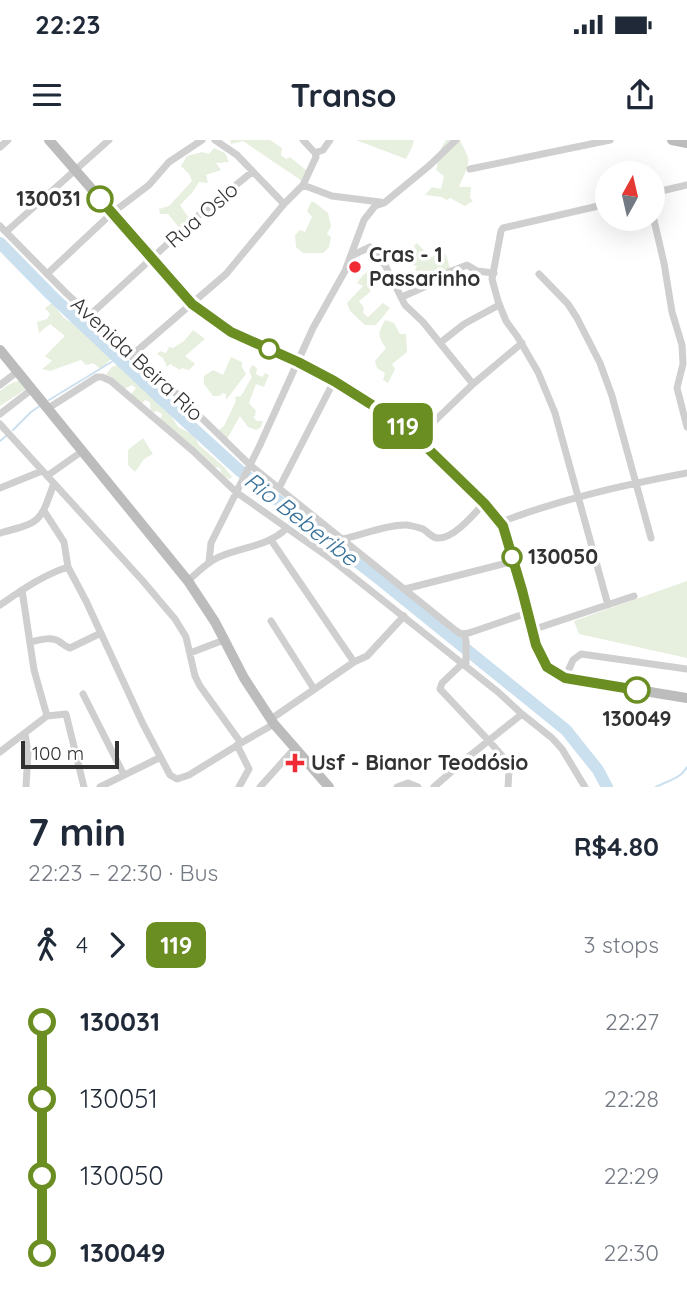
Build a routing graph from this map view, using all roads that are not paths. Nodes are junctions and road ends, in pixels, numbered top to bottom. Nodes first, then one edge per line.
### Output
1 (8, 140) edge
2 (49, 140) edge
3 (109, 140) edge
4 (202, 140) edge
5 (215, 140) edge
6 (303, 140) edge
7 (330, 140) edge
8 (456, 140) edge
9 (610, 140) edge
10 (672, 140) edge
11 (687, 143) edge
12 (0, 147) edge
13 (315, 158) junction
14 (470, 169) dead end
15 (74, 170) junction
16 (252, 172) junction
17 (303, 185) junction
18 (687, 185) edge
19 (665, 191) edge
20 (384, 202) junction
21 (284, 204) junction
22 (595, 207) edge
23 (112, 213) junction
24 (0, 226) edge
25 (7, 231) junction
26 (656, 231) edge
27 (351, 256) junction
28 (153, 258) junction
29 (494, 273) junction
30 (47, 274) junction
31 (539, 274) dead end
32 (402, 297) junction
33 (192, 304) junction
34 (499, 305) junction
35 (90, 315) junction
36 (440, 343) junction
37 (522, 343) junction
38 (0, 350) edge
39 (131, 356) junction
40 (298, 362) junction
41 (17, 372) junction
42 (334, 381) junction
43 (473, 384) junction
44 (0, 385) edge
45 (31, 390) junction
46 (45, 406) junction
47 (0, 414) edge
48 (0, 424) edge
49 (687, 428) edge
50 (417, 438) junction
51 (81, 452) junction
52 (248, 467) junction
53 (44, 473) junction
54 (687, 473) edge
55 (54, 483) junction
56 (635, 483) junction
57 (0, 488) edge
58 (279, 488) junction
59 (237, 489) junction
60 (579, 497) junction
61 (484, 503) junction
62 (44, 511) junction
63 (501, 522) junction
64 (287, 528) junction
65 (0, 533) edge
66 (651, 538) dead end
67 (344, 539) junction
68 (271, 540) junction
69 (514, 561) junction
70 (209, 562) junction
71 (68, 567) junction
72 (188, 581) junction
73 (405, 589) junction
74 (22, 590) junction
75 (634, 596) dead end
76 (0, 605) edge
77 (608, 605) junction
78 (527, 613) junction
79 (404, 616) junction
80 (271, 621) dead end
81 (532, 630) junction
82 (101, 633) junction
83 (464, 636) junction
84 (224, 640) junction
85 (30, 642) junction
86 (190, 653) junction
87 (354, 662) junction
88 (465, 663) junction
89 (687, 669) edge
90 (565, 678) junction
91 (314, 689) junction
92 (83, 694) dead end
93 (687, 698) edge
94 (522, 714) junction
95 (47, 716) junction
96 (273, 722) junction
97 (24, 734) junction
98 (489, 741) junction
99 (239, 744) junction
100 (295, 748) junction
101 (0, 752) edge
102 (159, 758) junction
103 (124, 775) junction
104 (26, 787) edge
105 (84, 787) edge
106 (100, 787) edge
107 (239, 787) edge
108 (260, 787) edge
109 (329, 787) edge
110 (397, 787) edge
111 (418, 787) edge
112 (434, 787) edge
113 (508, 787) edge
114 (585, 787) edge

1 - 12 street
2 - 15 street
3 - 15 street
4 - 23 street
5 - 16 street
6 - 13 street
7 - 13 street
8 - 20 street
9 - 14 street
10 - 11 street
13 - 17 street
15 - 23 street
15 - 25 street
16 - 21 street
16 - 28 street, Rua Oslo
17 - 20 street
17 - 21 street
18 - 19 street
20 - 27 street
21 - 33 street
22 - 29 street
23 - 28 street
23 - 30 street
24 - 25 street, Avenida Beira Rio
25 - 30 street, Avenida Beira Rio
26 - 49 street
27 - 32 street
27 - 40 street
28 - 33 street
28 - 35 street, Rua Oslo
29 - 32 street
29 - 34 street
30 - 35 street, Avenida Beira Rio
31 - 56 street
32 - 36 street
33 - 39 street
33 - 40 street
34 - 36 street
34 - 37 street
35 - 39 street, Avenida Beira Rio
36 - 43 street
37 - 43 street
37 - 60 street
38 - 41 street
39 - 52 street, Avenida Beira Rio
40 - 42 street
40 - 52 street
41 - 44 street
41 - 45 street
42 - 50 street
42 - 58 street
43 - 50 street
45 - 46 street
45 - 47 street
46 - 51 street
46 - 59 street
48 - 53 street
50 - 61 street
51 - 53 street
51 - 72 street
52 - 58 street, Avenida Beira Rio
52 - 59 street
53 - 55 street
53 - 57 street
54 - 56 street
55 - 62 street
55 - 86 street
56 - 60 street
56 - 66 street
58 - 67 street, Avenida Beira Rio
59 - 64 street
59 - 70 street
60 - 63 street
60 - 77 street
61 - 63 street
61 - 67 street
62 - 65 street
62 - 71 street
63 - 69 street
64 - 68 street
64 - 79 street
67 - 73 street, Avenida Beira Rio
68 - 70 street
68 - 87 street
69 - 73 street
69 - 78 street
70 - 72 street
71 - 74 street
71 - 82 street
72 - 84 street
73 - 83 street, Avenida Beira Rio
74 - 76 street
74 - 85 street
75 - 77 street
77 - 81 street
78 - 81 street
78 - 83 street
79 - 87 street
79 - 88 street
80 - 91 street
81 - 90 street
82 - 85 street
82 - 102 street
83 - 88 street
84 - 86 street
84 - 96 street
85 - 95 street
86 - 99 street
87 - 91 street
88 - 94 street
88 - 98 street
89 - 90 street
90 - 93 street
91 - 96 street
92 - 103 street
94 - 98 street
94 - 114 street
95 - 97 street
95 - 105 street
96 - 99 street
96 - 100 street
97 - 101 street
97 - 104 street
98 - 112 street
98 - 113 street
99 - 102 street
99 - 107 street
100 - 108 street
100 - 109 street
102 - 103 street
103 - 106 street
110 - 111 street

